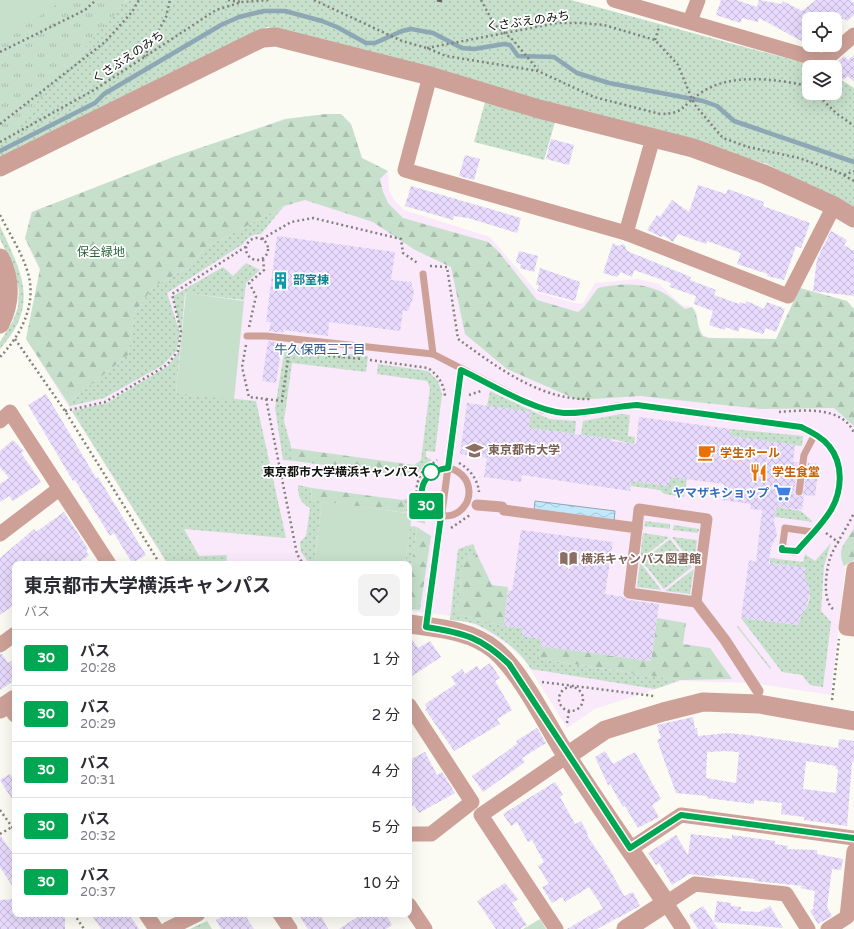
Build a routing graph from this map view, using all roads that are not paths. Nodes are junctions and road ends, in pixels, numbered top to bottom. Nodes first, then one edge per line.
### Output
1 (614, 0) edge
2 (698, 0) edge
3 (690, 21) junction
4 (854, 34) edge
5 (430, 76) junction
6 (653, 138) junction
7 (0, 167) edge
8 (834, 206) junction
9 (854, 218) edge
10 (626, 233) junction
11 (0, 258) edge
12 (423, 274) dead end
13 (0, 324) edge
14 (247, 336) road end
15 (433, 354) junction
16 (461, 370) junction
17 (0, 421) edge
18 (815, 434) junction
19 (448, 468) junction
20 (59, 489) junction
21 (799, 492) dead end
22 (477, 504) dead end
23 (441, 516) junction
24 (637, 528) junction
25 (812, 532) junction
26 (0, 534) edge
27 (106, 561) edge
28 (854, 569) edge
29 (696, 602) junction
30 (418, 626) edge
31 (850, 628) edge
32 (12, 636) edge
33 (0, 645) edge
34 (758, 691) dead end
35 (412, 710) edge
36 (854, 721) edge
37 (567, 756) junction
38 (412, 834) edge
39 (854, 838) edge
40 (630, 848) junction
41 (854, 851) edge
42 (666, 903) junction
43 (412, 910) edge
44 (148, 917) edge
45 (192, 917) edge
46 (282, 917) edge
47 (156, 929) edge
48 (168, 929) edge
49 (290, 929) edge
50 (425, 929) edge
51 (556, 929) edge
52 (626, 929) edge
53 (683, 929) edge
54 (808, 929) edge
55 (828, 929) edge

1 - 3 street
2 - 3 street
3 - 4 street
5 - 6 street
5 - 7 street
5 - 10 street
6 - 8 street
6 - 10 street
8 - 9 street
8 - 10 street
11 - 13 street
12 - 15 lane
14 - 15 lane
15 - 16 lane
16 - 18 lane
16 - 19 lane
17 - 20 street
18 - 21 lane
18 - 25 lane
19 - 23 lane
19 - 23 lane
19 - 23 lane
20 - 26 street
20 - 27 street
22 - 24 street
23 - 30 lane
24 - 29 street
24 - 29 street
25 - 25 lane
28 - 31 street
29 - 34 street
30 - 37 street
32 - 33 street
35 - 38 street
36 - 37 street
37 - 40 street
37 - 51 street
39 - 40 street
40 - 42 street
41 - 55 street
42 - 52 street
42 - 53 street
42 - 54 street
43 - 50 street
44 - 47 street
45 - 48 street
46 - 49 street

